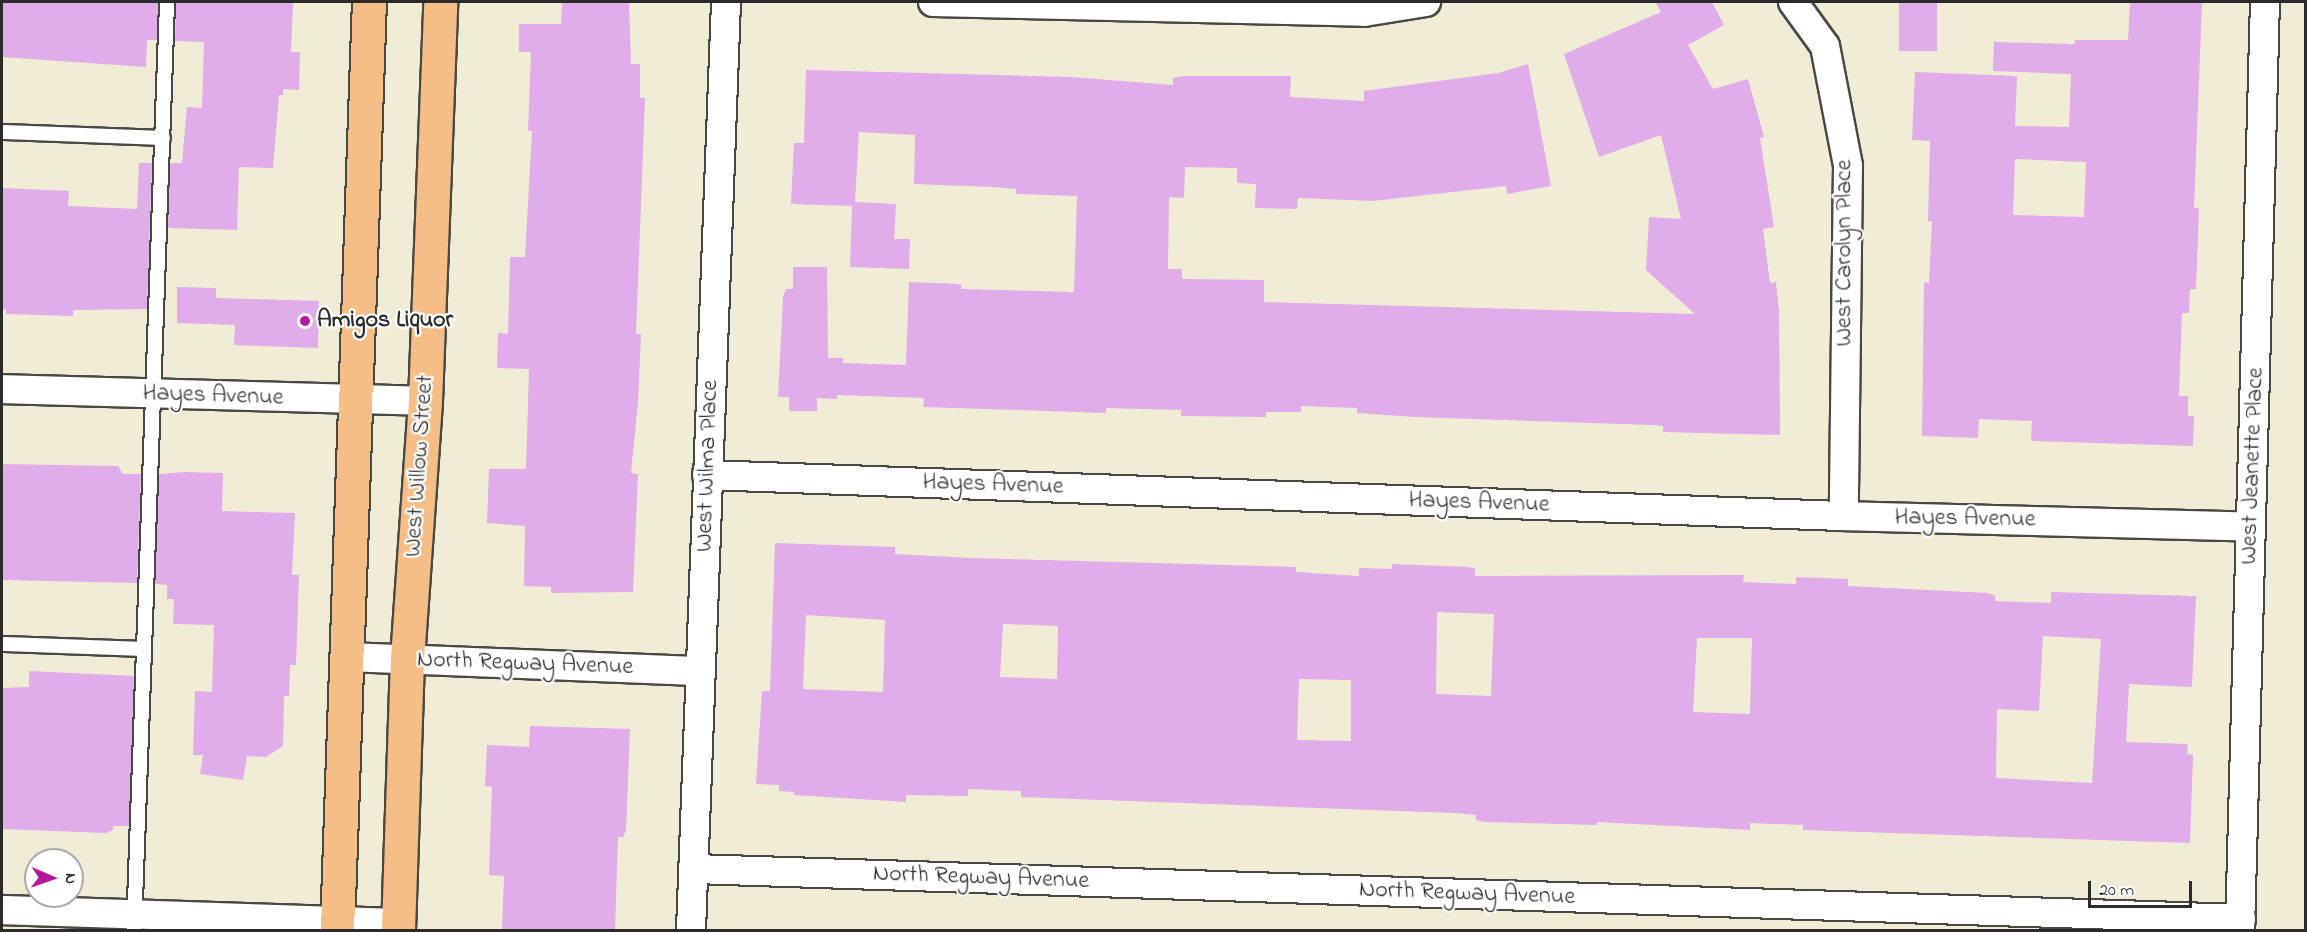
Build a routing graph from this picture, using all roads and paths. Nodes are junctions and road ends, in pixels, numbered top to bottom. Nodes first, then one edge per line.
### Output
1 (167, 2) edge
2 (369, 2) edge
3 (440, 2) edge
4 (726, 2) edge
5 (933, 2) edge
6 (1426, 2) edge
7 (1793, 2) edge
8 (2265, 2) edge
9 (2, 132) edge
10 (163, 138) junction
11 (2, 390) edge
12 (154, 394) junction
13 (355, 400) junction
14 (425, 401) junction
15 (707, 475) junction
16 (1844, 516) junction
17 (2251, 527) junction
18 (2, 644) edge
19 (144, 648) junction
20 (349, 657) junction
21 (407, 659) junction
22 (700, 671) junction
23 (694, 869) junction
24 (2, 910) edge
25 (135, 922) edge
26 (2241, 925) edge
27 (337, 926) edge
28 (398, 927) edge
29 (691, 930) edge

1 - 10 lane
2 - 13 main road
3 - 14 main road, West Willow Street
4 - 15 street, West Wilma Place
5 - 6 street
7 - 16 street, West Carolyn Place
8 - 17 street, West Jeanette Place
9 - 10 lane
10 - 12 lane
11 - 12 street, Hayes Avenue
12 - 13 street, Hayes Avenue
12 - 19 lane
13 - 14 street, Hayes Avenue
13 - 20 main road
14 - 21 main road, West Willow Street
15 - 16 street, Hayes Avenue
15 - 22 street, West Wilma Place
16 - 17 street, Hayes Avenue
17 - 26 street, West Jeanette Place
18 - 19 lane
19 - 25 lane
20 - 21 street, North Regway Avenue
20 - 27 main road
21 - 22 street, North Regway Avenue
21 - 28 main road, West Willow Street
22 - 23 street, West Wilma Place
23 - 26 street, North Regway Avenue
23 - 29 street, West Wilma Place
24 - 25 street
25 - 27 street
27 - 28 street

